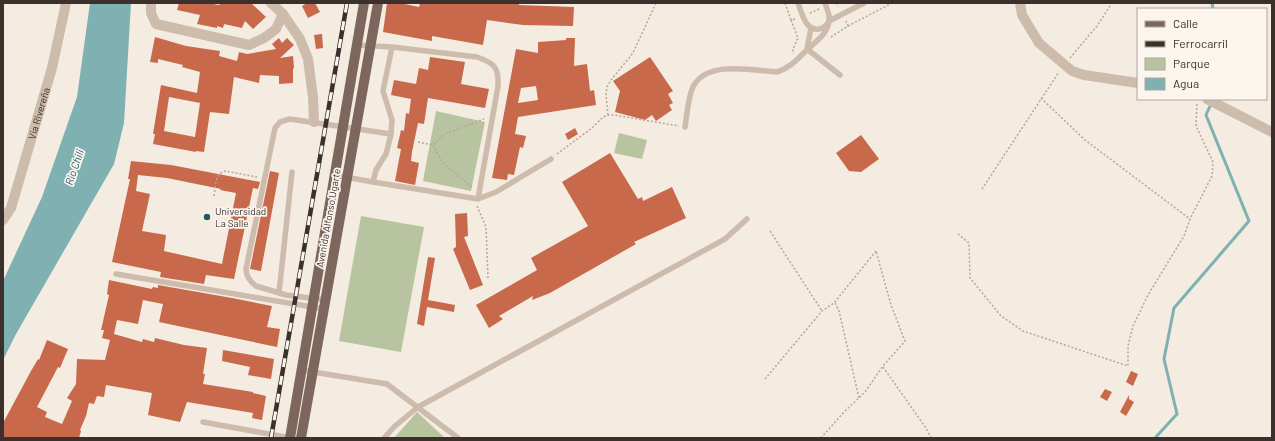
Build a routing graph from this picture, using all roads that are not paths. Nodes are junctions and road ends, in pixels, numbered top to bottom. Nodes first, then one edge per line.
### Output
1 (66, 3) edge
2 (150, 3) edge
3 (271, 3) edge
4 (364, 3) edge
5 (378, 3) edge
6 (798, 3) edge
7 (825, 3) edge
8 (864, 3) edge
9 (1020, 3) edge
10 (283, 14) junction
11 (829, 21) junction
12 (810, 28) junction
13 (357, 45) junction
14 (371, 46) junction
15 (392, 47) junction
16 (807, 49) junction
17 (840, 75) dead end
18 (1137, 83) edge
19 (1209, 100) edge
20 (314, 122) junction
21 (685, 127) road end
22 (342, 128) junction
23 (356, 130) junction
24 (1272, 132) edge
25 (391, 134) junction
26 (551, 159) road end
27 (292, 172) dead end
28 (334, 174) junction
29 (348, 177) junction
30 (373, 182) junction
31 (479, 196) junction
32 (747, 219) dead end
33 (3, 220) edge
34 (116, 274) dead end
35 (279, 292) junction
36 (312, 303) junction
37 (325, 304) junction
38 (301, 370) junction
39 (312, 372) junction
40 (418, 407) junction
41 (203, 422) dead end
42 (290, 438) edge
43 (302, 438) edge
44 (384, 438) edge
45 (458, 438) edge

1 - 33 street, Via Rivereña
2 - 10 street
3 - 10 street
4 - 13 main road, Avenida Alfonso Ugarte
5 - 14 main road, Avenida Alfonso Ugarte
6 - 12 lane
7 - 11 lane
8 - 11 lane
9 - 18 street
10 - 20 street
11 - 12 lane
11 - 16 lane
12 - 16 lane
13 - 14 lane
13 - 22 main road, Avenida Alfonso Ugarte
14 - 15 lane
14 - 23 main road, Avenida Alfonso Ugarte
15 - 25 lane
15 - 31 lane
16 - 17 lane
16 - 21 lane
19 - 24 street
20 - 22 lane
20 - 35 lane
22 - 23 lane
22 - 28 main road, Avenida Alfonso Ugarte
23 - 25 lane
23 - 29 main road, Avenida Alfonso Ugarte
25 - 30 lane
26 - 31 lane
27 - 35 lane
28 - 29 lane
28 - 36 main road, Avenida Alfonso Ugarte
29 - 30 lane
29 - 37 main road, Avenida Alfonso Ugarte
30 - 31 lane
32 - 40 lane
34 - 36 lane
35 - 36 lane
36 - 37 lane
36 - 37 lane
36 - 38 main road, Avenida Alfonso Ugarte
37 - 39 main road, Avenida Alfonso Ugarte
38 - 39 lane
38 - 42 main road, Avenida Alfonso Ugarte
39 - 40 lane
39 - 43 main road, Avenida Alfonso Ugarte
40 - 44 lane
40 - 45 lane
41 - 42 lane

